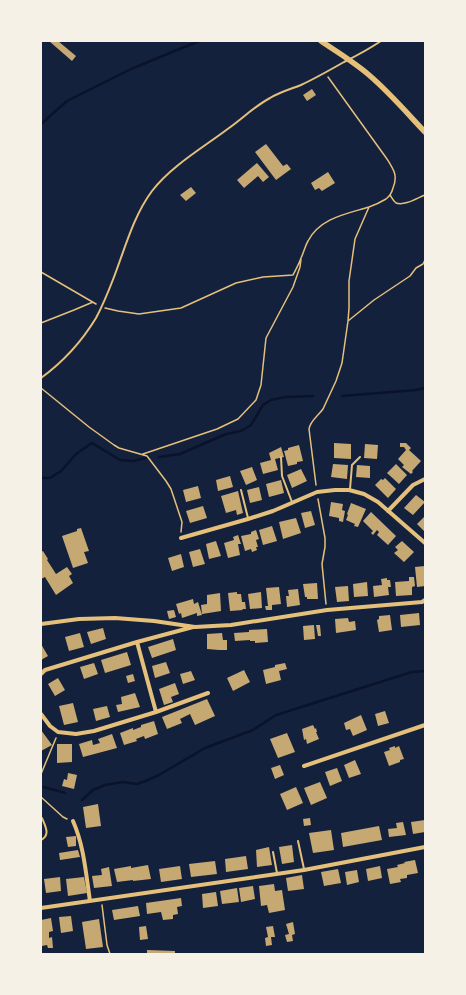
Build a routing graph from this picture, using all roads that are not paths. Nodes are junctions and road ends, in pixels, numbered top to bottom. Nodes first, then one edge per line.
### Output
1 (321, 41) edge
2 (380, 41) edge
3 (425, 132) edge
4 (41, 378) edge
5 (360, 457) dead end
6 (281, 458) dead end
7 (425, 479) edge
8 (241, 490) dead end
9 (349, 490) junction
10 (292, 503) junction
11 (388, 511) junction
12 (248, 519) junction
13 (181, 538) road end
14 (425, 543) edge
15 (424, 601) edge
16 (41, 624) edge
17 (195, 627) junction
18 (137, 642) junction
19 (41, 674) edge
20 (208, 693) dead end
21 (156, 712) junction
22 (41, 714) edge
23 (425, 725) edge
24 (304, 766) dead end
25 (42, 818) edge
26 (73, 821) road end
27 (41, 840) edge
28 (298, 841) dead end
29 (425, 847) edge
30 (273, 852) dead end
31 (304, 870) junction
32 (277, 874) junction
33 (90, 900) junction
34 (41, 908) edge

1 - 3 main road
2 - 4 lane
5 - 9 lane
6 - 10 lane
7 - 11 street
8 - 12 lane
9 - 10 street
9 - 11 street
10 - 12 street
11 - 14 street
12 - 13 street
15 - 17 street
16 - 17 street
17 - 18 street
18 - 19 street
18 - 21 street
20 - 21 street
21 - 22 street
23 - 24 street
25 - 27 lane
26 - 33 street
28 - 31 lane
29 - 31 street
30 - 32 lane
31 - 32 street
32 - 33 street
33 - 34 street

